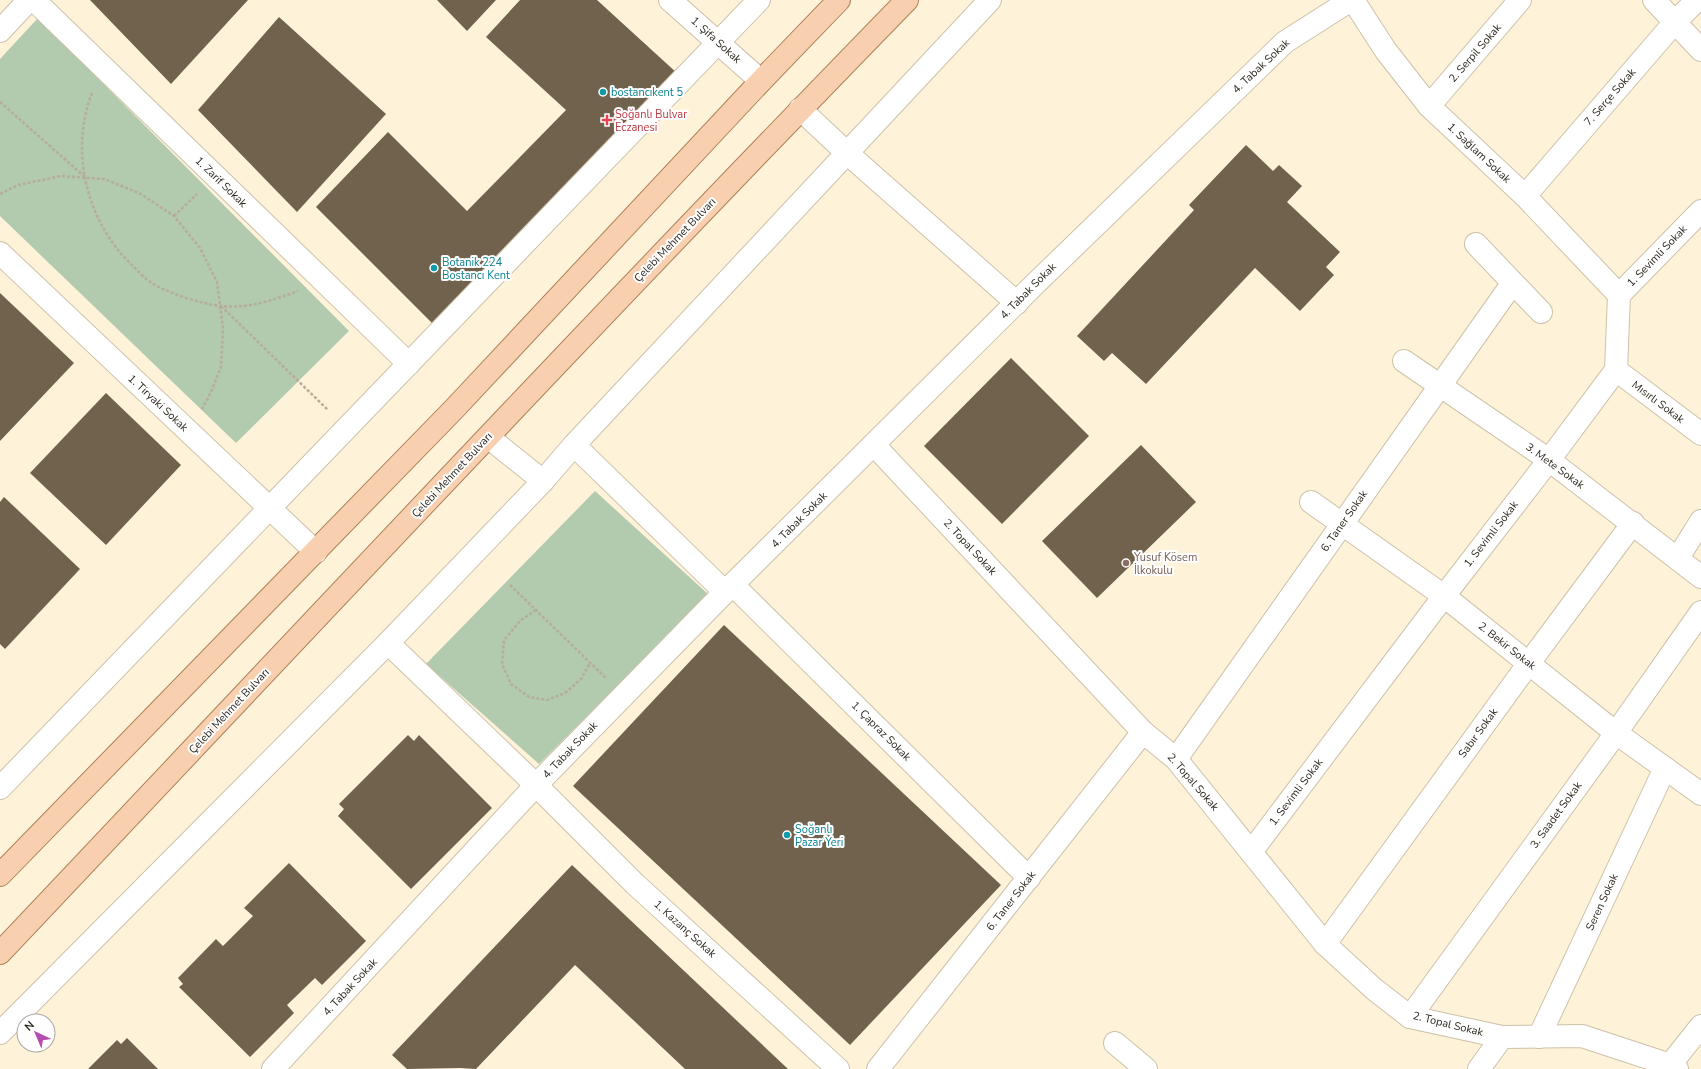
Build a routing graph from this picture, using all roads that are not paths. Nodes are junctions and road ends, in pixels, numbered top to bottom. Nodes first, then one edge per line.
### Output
1 (29, 0) edge
2 (34, 0) edge
3 (670, 0) edge
4 (759, 0) edge
5 (839, 0) edge
6 (907, 0) edge
7 (990, 0) edge
8 (1352, 0) edge
9 (1520, 0) edge
10 (1654, 0) edge
11 (1697, 0) edge
12 (1675, 22) junction
13 (0, 31) edge
14 (718, 42) junction
15 (1701, 50) edge
16 (761, 81) junction
17 (1429, 106) junction
18 (800, 109) junction
19 (847, 153) junction
20 (1525, 196) junction
21 (1701, 211) edge
22 (1476, 244) dead end
23 (0, 253) edge
24 (1512, 284) junction
25 (1618, 295) junction
26 (1017, 302) junction
27 (1541, 312) dead end
28 (1404, 361) dead end
29 (409, 364) junction
30 (1616, 370) junction
31 (1440, 386) junction
32 (1701, 434) edge
33 (488, 437) junction
34 (574, 445) junction
35 (874, 445) junction
36 (1549, 460) junction
37 (543, 481) junction
38 (1311, 502) dead end
39 (270, 509) junction
40 (1701, 521) edge
41 (1343, 523) junction
42 (1633, 523) junction
43 (316, 552) junction
44 (1678, 558) junction
45 (1701, 577) edge
46 (729, 589) junction
47 (1444, 596) junction
48 (1701, 612) edge
49 (388, 643) junction
50 (1529, 663) junction
51 (1143, 732) junction
52 (1616, 733) junction
53 (1176, 759) junction
54 (1665, 768) junction
55 (536, 785) junction
56 (0, 788) edge
57 (1701, 794) edge
58 (1251, 852) junction
59 (0, 875) edge
60 (1029, 878) junction
61 (1325, 944) junction
62 (0, 953) edge
63 (1410, 1017) junction
64 (1701, 1026) edge
65 (0, 1033) edge
66 (1502, 1037) junction
67 (1539, 1037) junction
68 (1115, 1043) dead end
69 (1674, 1067) edge
70 (273, 1069) edge
71 (838, 1069) edge
72 (878, 1069) edge
73 (1146, 1069) edge
74 (1479, 1069) edge

1 - 13 street
2 - 29 street, 1. Zarif Sokak
3 - 14 street, 1. Şifa Sokak
4 - 14 street
5 - 16 main road
6 - 18 main road, Çelebi Mehmet Bulvarı
7 - 19 street
8 - 17 street, 1. Sağlam Sokak
8 - 26 street, 4. Tabak Sokak
9 - 17 street, 2. Serpil Sokak
10 - 12 street
11 - 12 street, 7. Serçe Sokak
12 - 15 street
12 - 20 street, 7. Serçe Sokak
14 - 16 street, 1. Şifa Sokak
14 - 29 street
16 - 43 main road
17 - 20 street, 1. Sağlam Sokak
18 - 19 street
18 - 33 main road, Çelebi Mehmet Bulvarı
19 - 26 street
19 - 34 street
20 - 25 street, 1. Sağlam Sokak
21 - 25 street, 1. Sevimli Sokak
22 - 24 street
23 - 39 street, 1. Tiryaki Sokak
24 - 27 street
24 - 31 street, 6. Taner Sokak
25 - 30 street, 1. Sevimli Sokak
26 - 35 street, 4. Tabak Sokak
28 - 31 street, 3. Mete Sokak
29 - 39 street
30 - 32 street, Mısırlı Sokak
30 - 36 street, 1. Sevimli Sokak
31 - 36 street, 3. Mete Sokak
31 - 41 street, 6. Taner Sokak
33 - 37 street
33 - 62 main road, Çelebi Mehmet Bulvarı
34 - 37 street
34 - 46 street, 1. Çapraz Sokak
35 - 46 street, 4. Tabak Sokak
35 - 51 street, 2. Topal Sokak
36 - 42 street, 3. Mete Sokak
36 - 47 street, 1. Sevimli Sokak
37 - 49 street
38 - 41 street, 2. Bekir Sokak
39 - 43 street, 1. Tiryaki Sokak
39 - 56 street
40 - 44 street
41 - 47 street, 2. Bekir Sokak
41 - 53 street, 6. Taner Sokak
42 - 44 street, 3. Mete Sokak
42 - 50 street, Sabır Sokak
43 - 59 main road
44 - 45 street, 3. Mete Sokak
46 - 55 street, 4. Tabak Sokak
46 - 60 street, 1. Çapraz Sokak
47 - 50 street, 2. Bekir Sokak
47 - 58 street, 1. Sevimli Sokak
48 - 52 street, 3. Saadet Sokak
49 - 55 street, 1. Kazanç Sokak
49 - 65 street
50 - 52 street, 2. Bekir Sokak
50 - 61 street, Sabır Sokak
51 - 53 street, 2. Topal Sokak
51 - 60 street, 6. Taner Sokak
52 - 54 street, 2. Bekir Sokak
52 - 63 street, 3. Saadet Sokak
53 - 58 street, 2. Topal Sokak
54 - 57 street, 2. Bekir Sokak
54 - 67 street, Seren Sokak
55 - 70 street, 4. Tabak Sokak
55 - 71 street, 1. Kazanç Sokak
58 - 61 street, 2. Topal Sokak
60 - 72 street, 6. Taner Sokak
61 - 63 street, 2. Topal Sokak
63 - 66 street, 2. Topal Sokak
64 - 69 street
66 - 67 street, 2. Topal Sokak
66 - 74 street
67 - 69 street, 2. Topal Sokak
68 - 73 street

